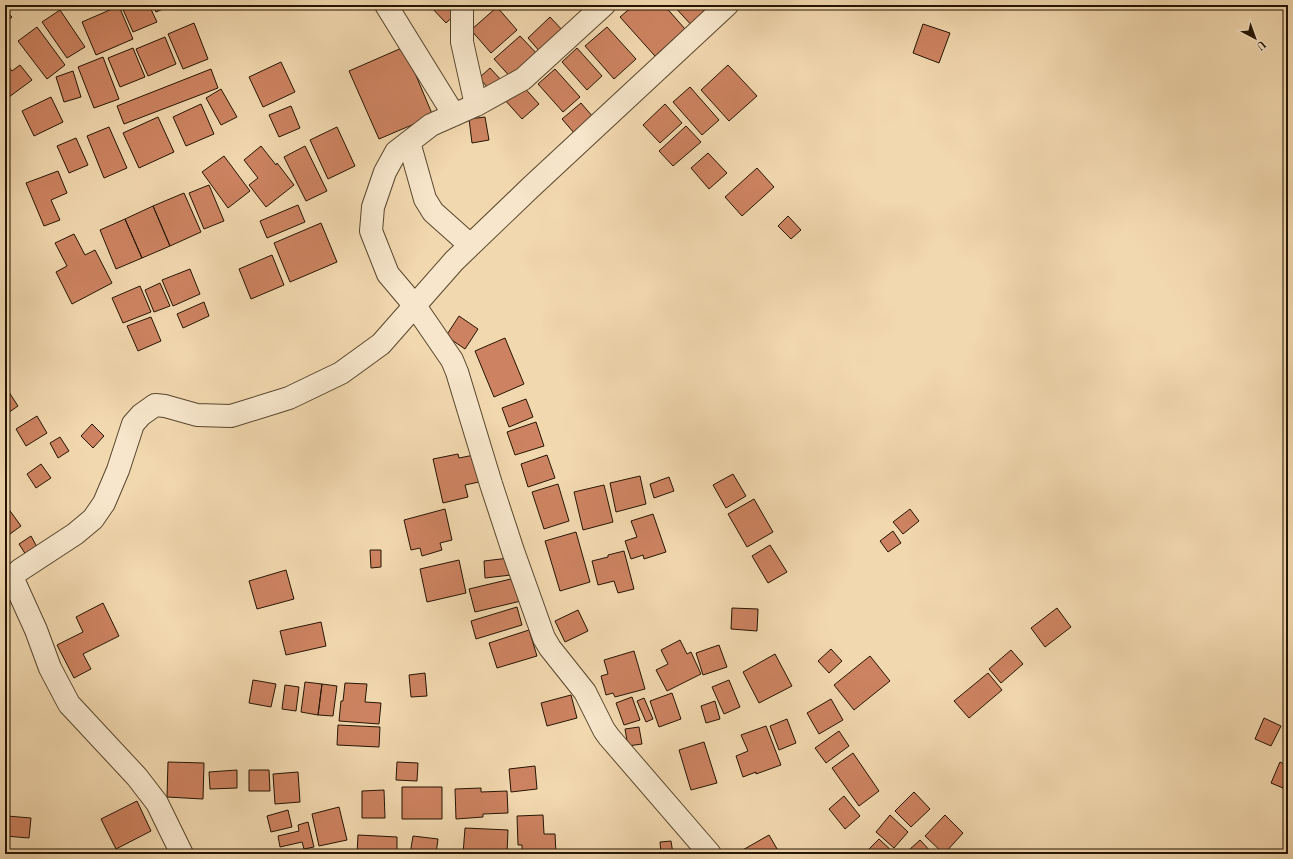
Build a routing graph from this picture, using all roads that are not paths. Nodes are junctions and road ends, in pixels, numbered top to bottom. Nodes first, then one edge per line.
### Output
1 (386, 5) edge
2 (462, 5) edge
3 (604, 5) edge
4 (727, 5) edge
5 (476, 105) junction
6 (454, 115) junction
7 (409, 142) junction
8 (465, 241) junction
9 (410, 301) junction
10 (9, 580) edge
11 (182, 854) edge
12 (710, 854) edge

1 - 6 street
2 - 5 street
3 - 5 street
4 - 8 street
5 - 6 street
6 - 7 street
7 - 8 street
7 - 9 street
8 - 9 street
9 - 10 street
9 - 12 street
10 - 11 street

